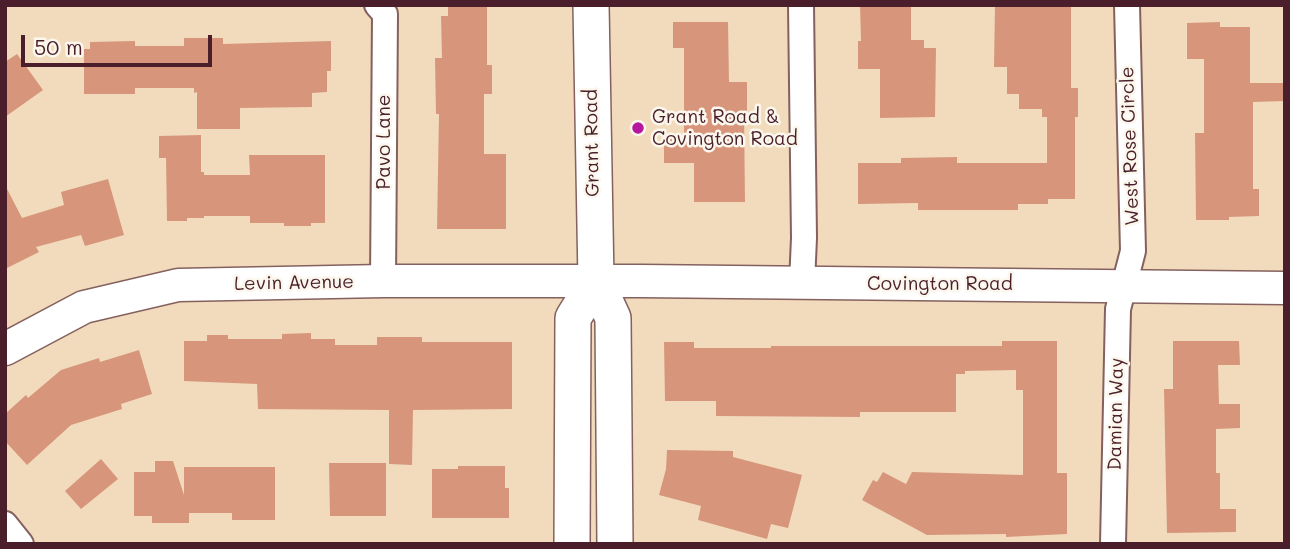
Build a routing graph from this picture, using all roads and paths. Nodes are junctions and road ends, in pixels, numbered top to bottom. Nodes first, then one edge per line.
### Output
1 (377, 5) edge
2 (591, 5) edge
3 (801, 5) edge
4 (1126, 5) edge
5 (383, 281) junction
6 (596, 281) junction
7 (802, 283) junction
8 (1124, 286) junction
9 (1285, 288) edge
10 (5, 349) edge
11 (5, 524) edge
12 (21, 544) edge
13 (572, 544) edge
14 (615, 544) edge
15 (1113, 544) edge

1 - 5 street, Pavo Lane
2 - 6 main road, Grant Road
3 - 7 street
4 - 8 street, West Rose Circle
5 - 6 street, Levin Avenue
5 - 10 street, Levin Avenue
6 - 7 street, Covington Road
6 - 13 main road
6 - 14 main road, Grant Road
7 - 8 street, Covington Road
8 - 9 street, Covington Road
8 - 15 street, Damian Way
11 - 12 street

